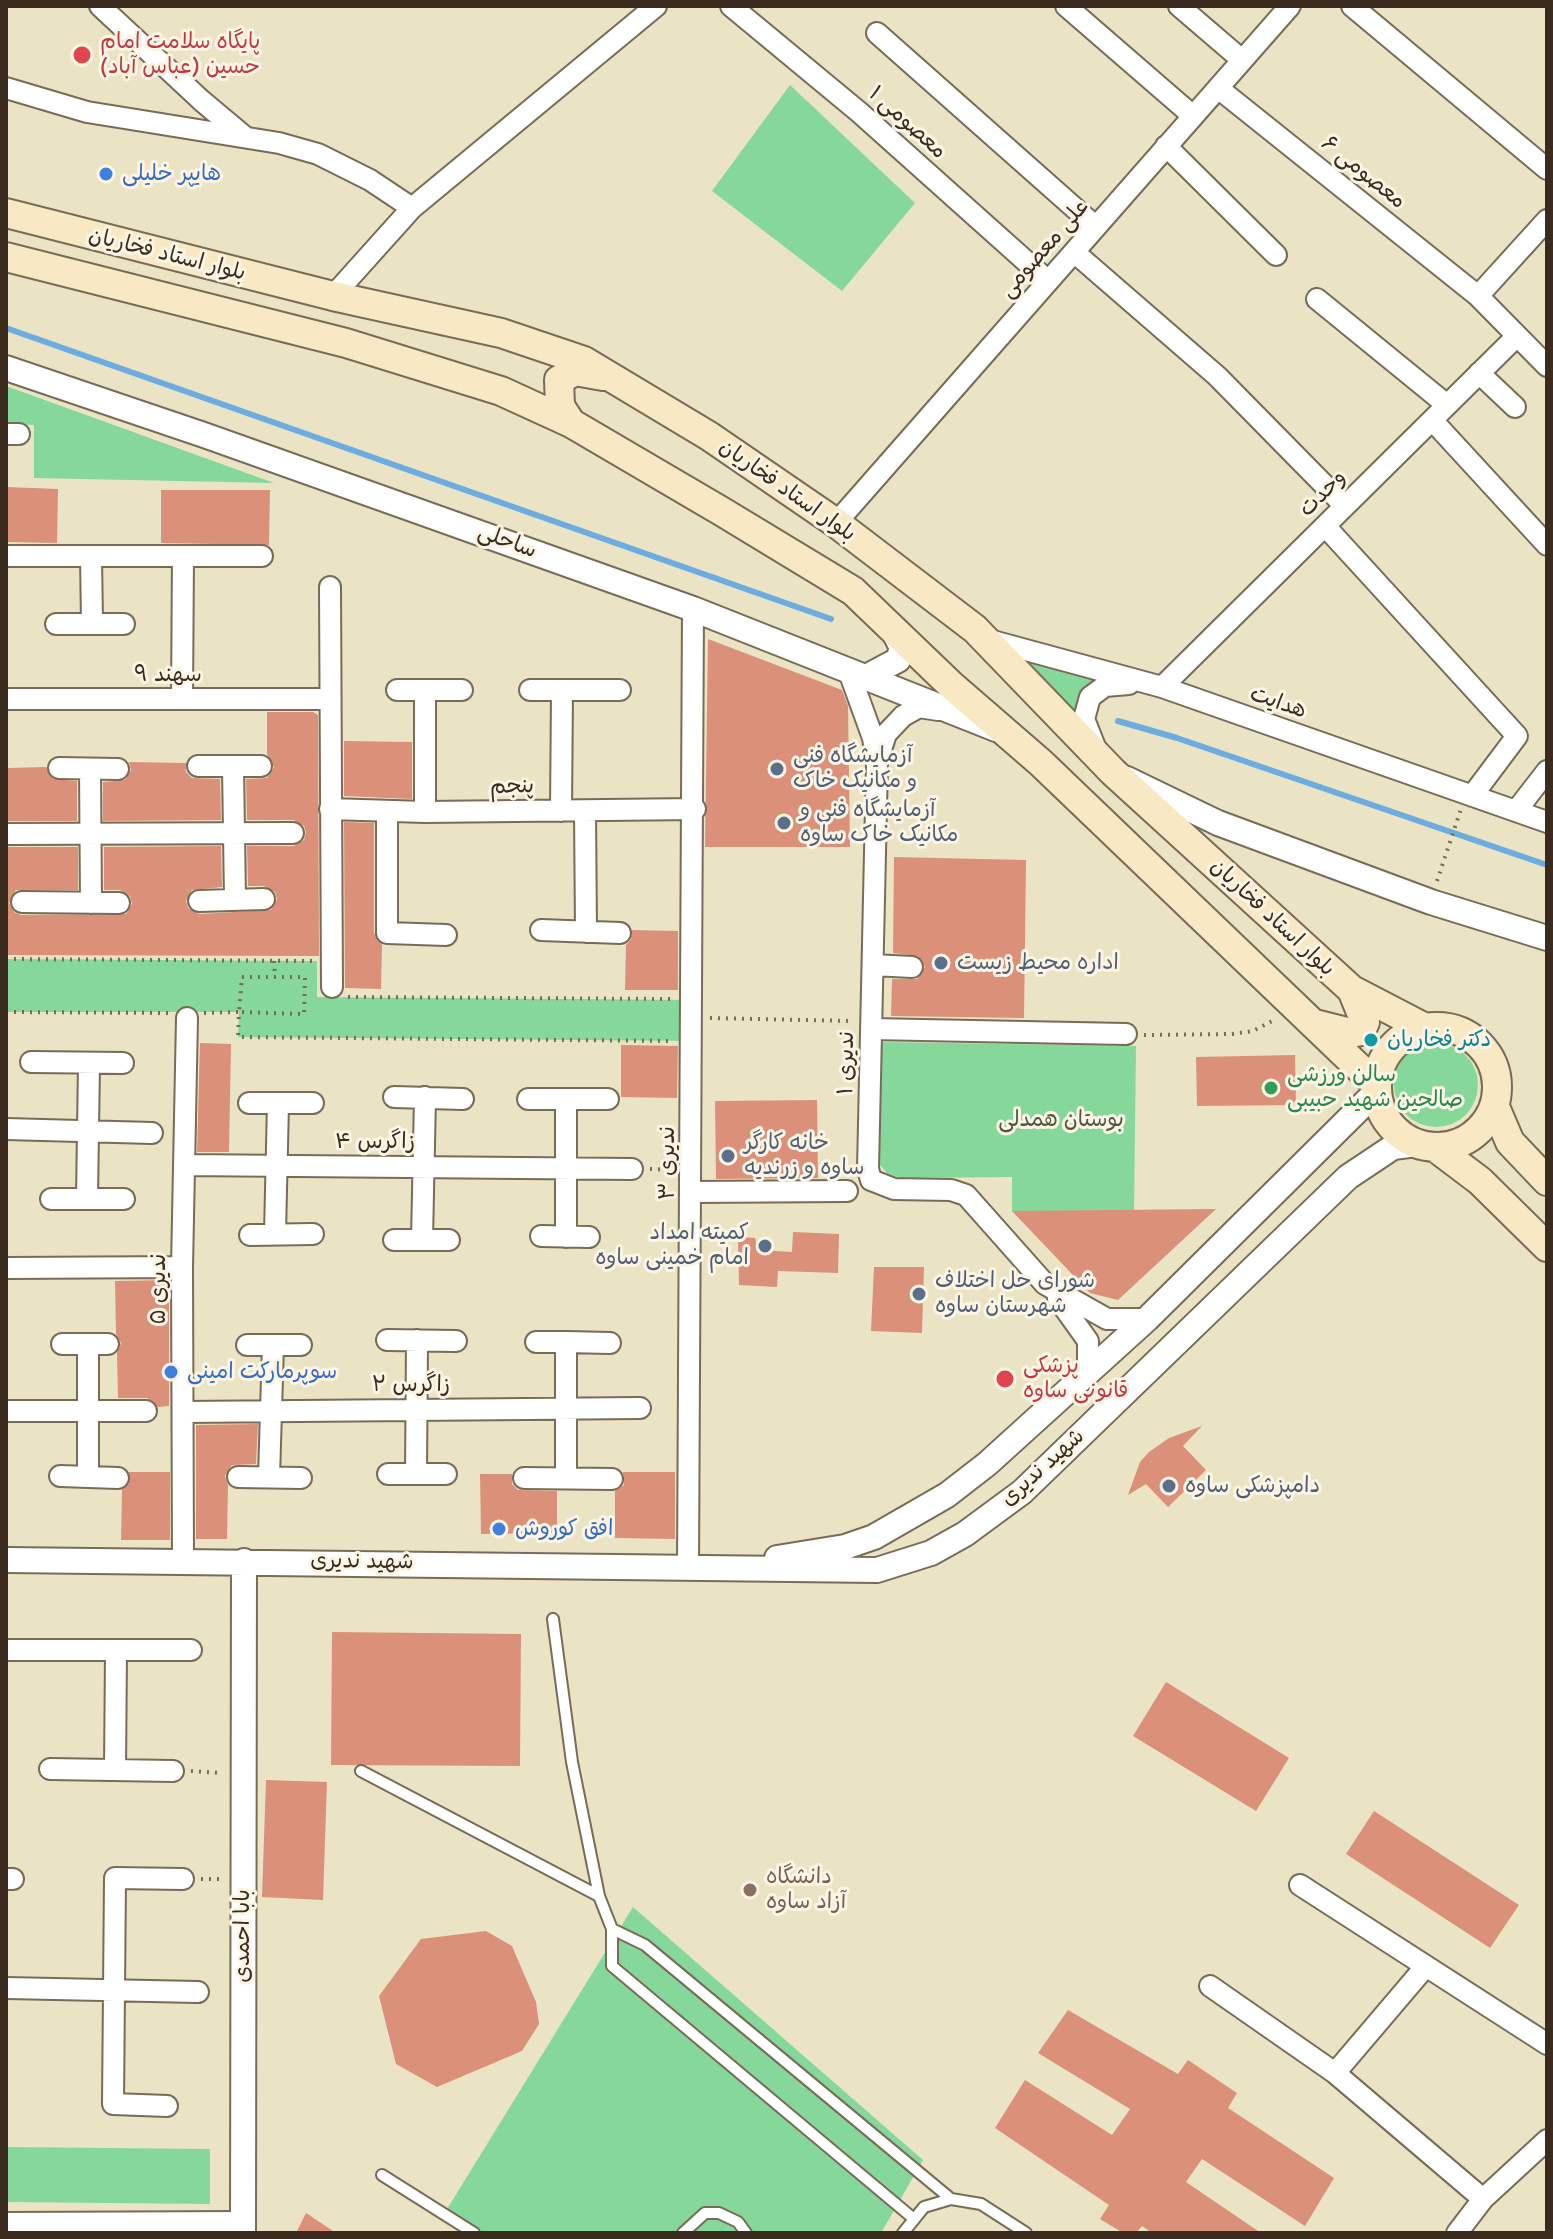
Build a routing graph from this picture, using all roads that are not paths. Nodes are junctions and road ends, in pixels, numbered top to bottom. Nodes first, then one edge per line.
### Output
1 (100, 6) edge
2 (656, 6) edge
3 (731, 6) edge
4 (1066, 6) edge
5 (1179, 6) edge
6 (1290, 6) edge
7 (1352, 6) edge
8 (877, 33) dead end
9 (1242, 60) junction
10 (6, 88) edge
11 (1218, 88) junction
12 (1193, 116) junction
13 (248, 139) junction
14 (1166, 146) junction
15 (1547, 169) edge
16 (412, 208) junction
17 (6, 213) edge
18 (1547, 220) edge
19 (1096, 227) junction
20 (1074, 252) junction
21 (1276, 255) dead end
22 (6, 257) edge
23 (1048, 281) junction
24 (333, 296) junction
25 (1478, 296) junction
26 (1317, 299) dead end
27 (1517, 336) junction
28 (1547, 366) edge
29 (6, 368) edge
30 (1479, 373) junction
31 (615, 380) junction
32 (1515, 407) dead end
33 (1440, 412) junction
34 (571, 423) junction
35 (1345, 506) junction
36 (836, 523) junction
37 (1325, 526) junction
38 (1547, 545) edge
39 (6, 556) edge
40 (91, 556) junction
41 (183, 556) junction
42 (262, 556) dead end
43 (330, 587) dead end
44 (693, 609) junction
45 (92, 623) junction
46 (56, 624) dead end
47 (124, 624) dead end
48 (890, 624) junction
49 (989, 640) junction
50 (857, 673) junction
51 (1153, 685) junction
52 (397, 690) dead end
53 (425, 690) junction
54 (462, 690) dead end
55 (530, 690) dead end
56 (620, 690) dead end
57 (562, 691) junction
58 (182, 698) junction
59 (6, 699) edge
60 (330, 699) junction
61 (957, 713) junction
62 (1002, 731) junction
63 (877, 762) junction
64 (1107, 765) junction
65 (198, 766) dead end
66 (233, 766) junction
67 (261, 766) dead end
68 (59, 768) dead end
69 (90, 769) junction
70 (118, 769) dead end
71 (1547, 771) edge
72 (1472, 796) junction
73 (330, 809) junction
74 (695, 809) junction
75 (561, 811) junction
76 (585, 811) junction
77 (1516, 811) junction
78 (387, 812) junction
79 (425, 812) junction
80 (1547, 822) edge
81 (293, 833) dead end
82 (6, 834) edge
83 (233, 835) junction
84 (89, 836) junction
85 (264, 899) dead end
86 (235, 900) junction
87 (199, 901) dead end
88 (22, 902) dead end
89 (91, 903) junction
90 (119, 903) dead end
91 (541, 930) dead end
92 (586, 932) junction
93 (620, 933) dead end
94 (446, 935) dead end
95 (1547, 938) edge
96 (873, 965) junction
97 (912, 967) dead end
98 (1352, 990) junction
99 (324, 992) road end
100 (190, 1015) road end
101 (1315, 1024) junction
102 (871, 1025) junction
103 (1425, 1028) junction
104 (1126, 1034) road end
105 (31, 1062) dead end
106 (89, 1063) junction
107 (123, 1063) dead end
108 (1377, 1088) junction
109 (394, 1097) dead end
110 (425, 1097) junction
111 (463, 1099) dead end
112 (528, 1099) dead end
113 (608, 1099) dead end
114 (566, 1100) junction
115 (249, 1103) dead end
116 (278, 1103) junction
117 (313, 1103) dead end
118 (1495, 1107) junction
119 (6, 1129) edge
120 (89, 1132) junction
121 (152, 1133) dead end
122 (1426, 1145) junction
123 (184, 1165) junction
124 (276, 1165) junction
125 (423, 1166) junction
126 (566, 1168) junction
127 (632, 1169) road end
128 (1547, 1181) edge
129 (847, 1191) dead end
130 (692, 1192) junction
131 (51, 1199) dead end
132 (87, 1199) junction
133 (124, 1199) dead end
134 (275, 1234) junction
135 (313, 1234) dead end
136 (250, 1235) dead end
137 (541, 1236) dead end
138 (566, 1237) junction
139 (589, 1237) dead end
140 (394, 1240) dead end
141 (422, 1240) junction
142 (449, 1240) dead end
143 (1547, 1247) edge
144 (182, 1267) junction
145 (6, 1268) edge
146 (1045, 1284) junction
147 (1147, 1319) junction
148 (387, 1340) dead end
149 (417, 1340) junction
150 (456, 1341) dead end
151 (536, 1342) dead end
152 (566, 1342) junction
153 (610, 1343) dead end
154 (62, 1344) dead end
155 (247, 1345) dead end
156 (273, 1345) junction
157 (301, 1345) dead end
158 (1088, 1374) junction
159 (640, 1408) dead end
160 (416, 1409) junction
161 (565, 1409) junction
162 (6, 1411) edge
163 (89, 1411) junction
164 (146, 1411) dead end
165 (271, 1411) junction
166 (184, 1412) junction
167 (388, 1474) dead end
168 (416, 1474) junction
169 (446, 1474) dead end
170 (60, 1476) dead end
171 (88, 1476) junction
172 (238, 1477) dead end
173 (269, 1477) junction
174 (118, 1478) dead end
175 (301, 1478) dead end
176 (524, 1478) dead end
177 (566, 1478) junction
178 (612, 1479) dead end
179 (6, 1560) edge
180 (183, 1561) junction
181 (244, 1561) junction
182 (688, 1566) junction
183 (719, 1568) junction
184 (553, 1619) dead end
185 (6, 1650) edge
186 (191, 1650) dead end
187 (116, 1652) junction
188 (50, 1769) dead end
189 (115, 1770) junction
190 (173, 1771) road end
191 (361, 1771) dead end
192 (183, 1879) road end
193 (1300, 1885) dead end
194 (599, 1896) junction
195 (612, 1929) junction
196 (1426, 1966) junction
197 (1210, 1986) dead end
198 (6, 1988) edge
199 (114, 1991) junction
200 (198, 1992) dead end
201 (1547, 2044) edge
202 (1335, 2073) junction
203 (167, 2106) dead end
204 (1547, 2140) edge
205 (382, 2175) dead end
206 (951, 2199) junction
207 (1483, 2199) junction
208 (914, 2219) junction
209 (6, 2223) edge
210 (243, 2227) edge
211 (474, 2233) edge
212 (683, 2233) edge
213 (746, 2233) edge
214 (903, 2233) edge
215 (1026, 2233) edge
216 (1457, 2233) edge

1 - 13 street
2 - 16 street
3 - 23 street, معصومی ۱
4 - 12 street
5 - 9 street
6 - 9 street, علی معصومی
7 - 15 street
8 - 19 street
9 - 11 street, علی معصومی
10 - 13 street
11 - 12 street, علی معصومی
11 - 25 street, معصومی ۶
12 - 14 street, علی معصومی
13 - 16 street
14 - 19 street, علی معصومی
14 - 21 street
16 - 24 street
17 - 24 main road, بلوار استاد فخاریان
18 - 25 street
19 - 20 street, علی معصومی
20 - 23 street, علی معصومی
20 - 35 street
22 - 34 main road, بلوار استاد فخاریان
23 - 36 street, علی معصومی
24 - 31 main road, بلوار استاد فخاریان
25 - 27 street, معصومی ۶
26 - 33 street
27 - 28 street, معصومی ۶
27 - 30 street, وحدت
29 - 44 street, ساحلی
30 - 32 street
30 - 33 street, وحدت
31 - 34 main road
31 - 36 main road, بلوار استاد فخاریان
33 - 35 street, وحدت
33 - 38 street
34 - 48 main road, بلوار استاد فخاریان
35 - 37 street, وحدت
36 - 49 main road, بلوار استاد فخاریان
37 - 51 street, وحدت
37 - 72 street
39 - 40 street
40 - 41 street
40 - 45 street
41 - 42 street
41 - 58 street
43 - 60 street
44 - 50 street, ساحلی
44 - 74 street, ندیری ۳
45 - 46 street
45 - 47 street
48 - 50 street
48 - 62 main road, بلوار استاد فخاریان
49 - 51 street, هدایت
49 - 64 main road, بلوار استاد فخاریان
50 - 61 street, ساحلی
50 - 63 street
51 - 64 street
51 - 72 street, هدایت
52 - 53 street
53 - 54 street
53 - 79 street
55 - 57 street
56 - 57 street
57 - 75 street
58 - 59 street, سهند ۹
58 - 60 street, سهند ۹
60 - 73 street
61 - 62 street, ساحلی
61 - 63 street
62 - 101 main road, بلوار استاد فخاریان
63 - 96 street, ندیری ۱
64 - 95 street
64 - 98 main road, بلوار استاد فخاریان
65 - 66 street
66 - 67 street
66 - 83 street
68 - 69 street
69 - 70 street
69 - 84 street
71 - 77 street
72 - 77 street, هدایت
73 - 78 street, پنجم
73 - 99 street
74 - 76 street, پنجم
74 - 130 street, ندیری ۳
75 - 76 street, پنجم
75 - 79 street, پنجم
76 - 92 street
77 - 80 street, هدایت
78 - 79 street, پنجم
78 - 94 street
81 - 83 street
82 - 84 street
83 - 84 street
83 - 86 street
84 - 89 street
85 - 86 street
86 - 87 street
88 - 89 street
89 - 90 street
91 - 92 street
92 - 93 street
96 - 97 street
96 - 102 street, ندیری ۱
98 - 101 main road
98 - 103 main road, بلوار استاد فخاریان
100 - 123 street, ندیری ۵
101 - 108 main road, بلوار استاد فخاریان
102 - 104 street
102 - 146 street, ندیری ۱
103 - 108 main road
103 - 118 main road
105 - 106 street
106 - 107 street
106 - 120 street
108 - 122 main road
108 - 147 street, شهید ندیری
109 - 110 street
110 - 111 street
110 - 125 street
112 - 114 street
113 - 114 street
114 - 126 street
115 - 116 street
116 - 117 street
116 - 124 street
118 - 122 main road
118 - 128 main road
119 - 120 street
120 - 121 street
120 - 132 street
122 - 143 main road
122 - 183 street, شهید ندیری
123 - 124 street, زاگرس ۴
123 - 144 street, ندیری ۵
124 - 125 street, زاگرس ۴
124 - 134 street
125 - 126 street, زاگرس ۴
125 - 141 street
126 - 127 street, زاگرس ۴
126 - 138 street
129 - 130 street
130 - 182 street, ندیری ۳
131 - 132 street
132 - 133 street
134 - 135 street
134 - 136 street
137 - 138 street
138 - 139 street
140 - 141 street
141 - 142 street
144 - 145 street
144 - 166 street, ندیری ۵
146 - 147 street, ندیری ۱
146 - 158 street
147 - 158 street, شهید ندیری
148 - 149 street
149 - 150 street
149 - 160 street
151 - 152 street
152 - 153 street
152 - 161 street
154 - 163 street
155 - 156 street
156 - 157 street
156 - 165 street
158 - 183 street, شهید ندیری
159 - 161 street, زاگرس ۲
160 - 161 street, زاگرس ۲
160 - 165 street, زاگرس ۲
160 - 168 street
161 - 177 street
162 - 163 street
163 - 164 street
163 - 171 street
165 - 166 street, زاگرس ۲
165 - 173 street
166 - 180 street, ندیری ۵
167 - 168 street
168 - 169 street
170 - 171 street
171 - 174 street
172 - 173 street
173 - 175 street
176 - 177 street
177 - 178 street
179 - 180 street, شهید ندیری
180 - 181 street, شهید ندیری
181 - 182 street, شهید ندیری
181 - 210 street, بابا احمدی
182 - 183 street, شهید ندیری
184 - 194 lane
185 - 187 street
186 - 187 street
187 - 189 street
188 - 189 street
189 - 190 street
191 - 194 lane
192 - 199 street
193 - 196 street
194 - 195 lane
195 - 206 lane
195 - 208 lane
196 - 201 street
196 - 202 street
197 - 202 street
198 - 199 street
199 - 200 street
199 - 203 street
202 - 207 street
204 - 207 street
205 - 211 lane
206 - 208 lane
206 - 215 lane
207 - 216 street
208 - 214 lane
209 - 210 street
212 - 213 lane

